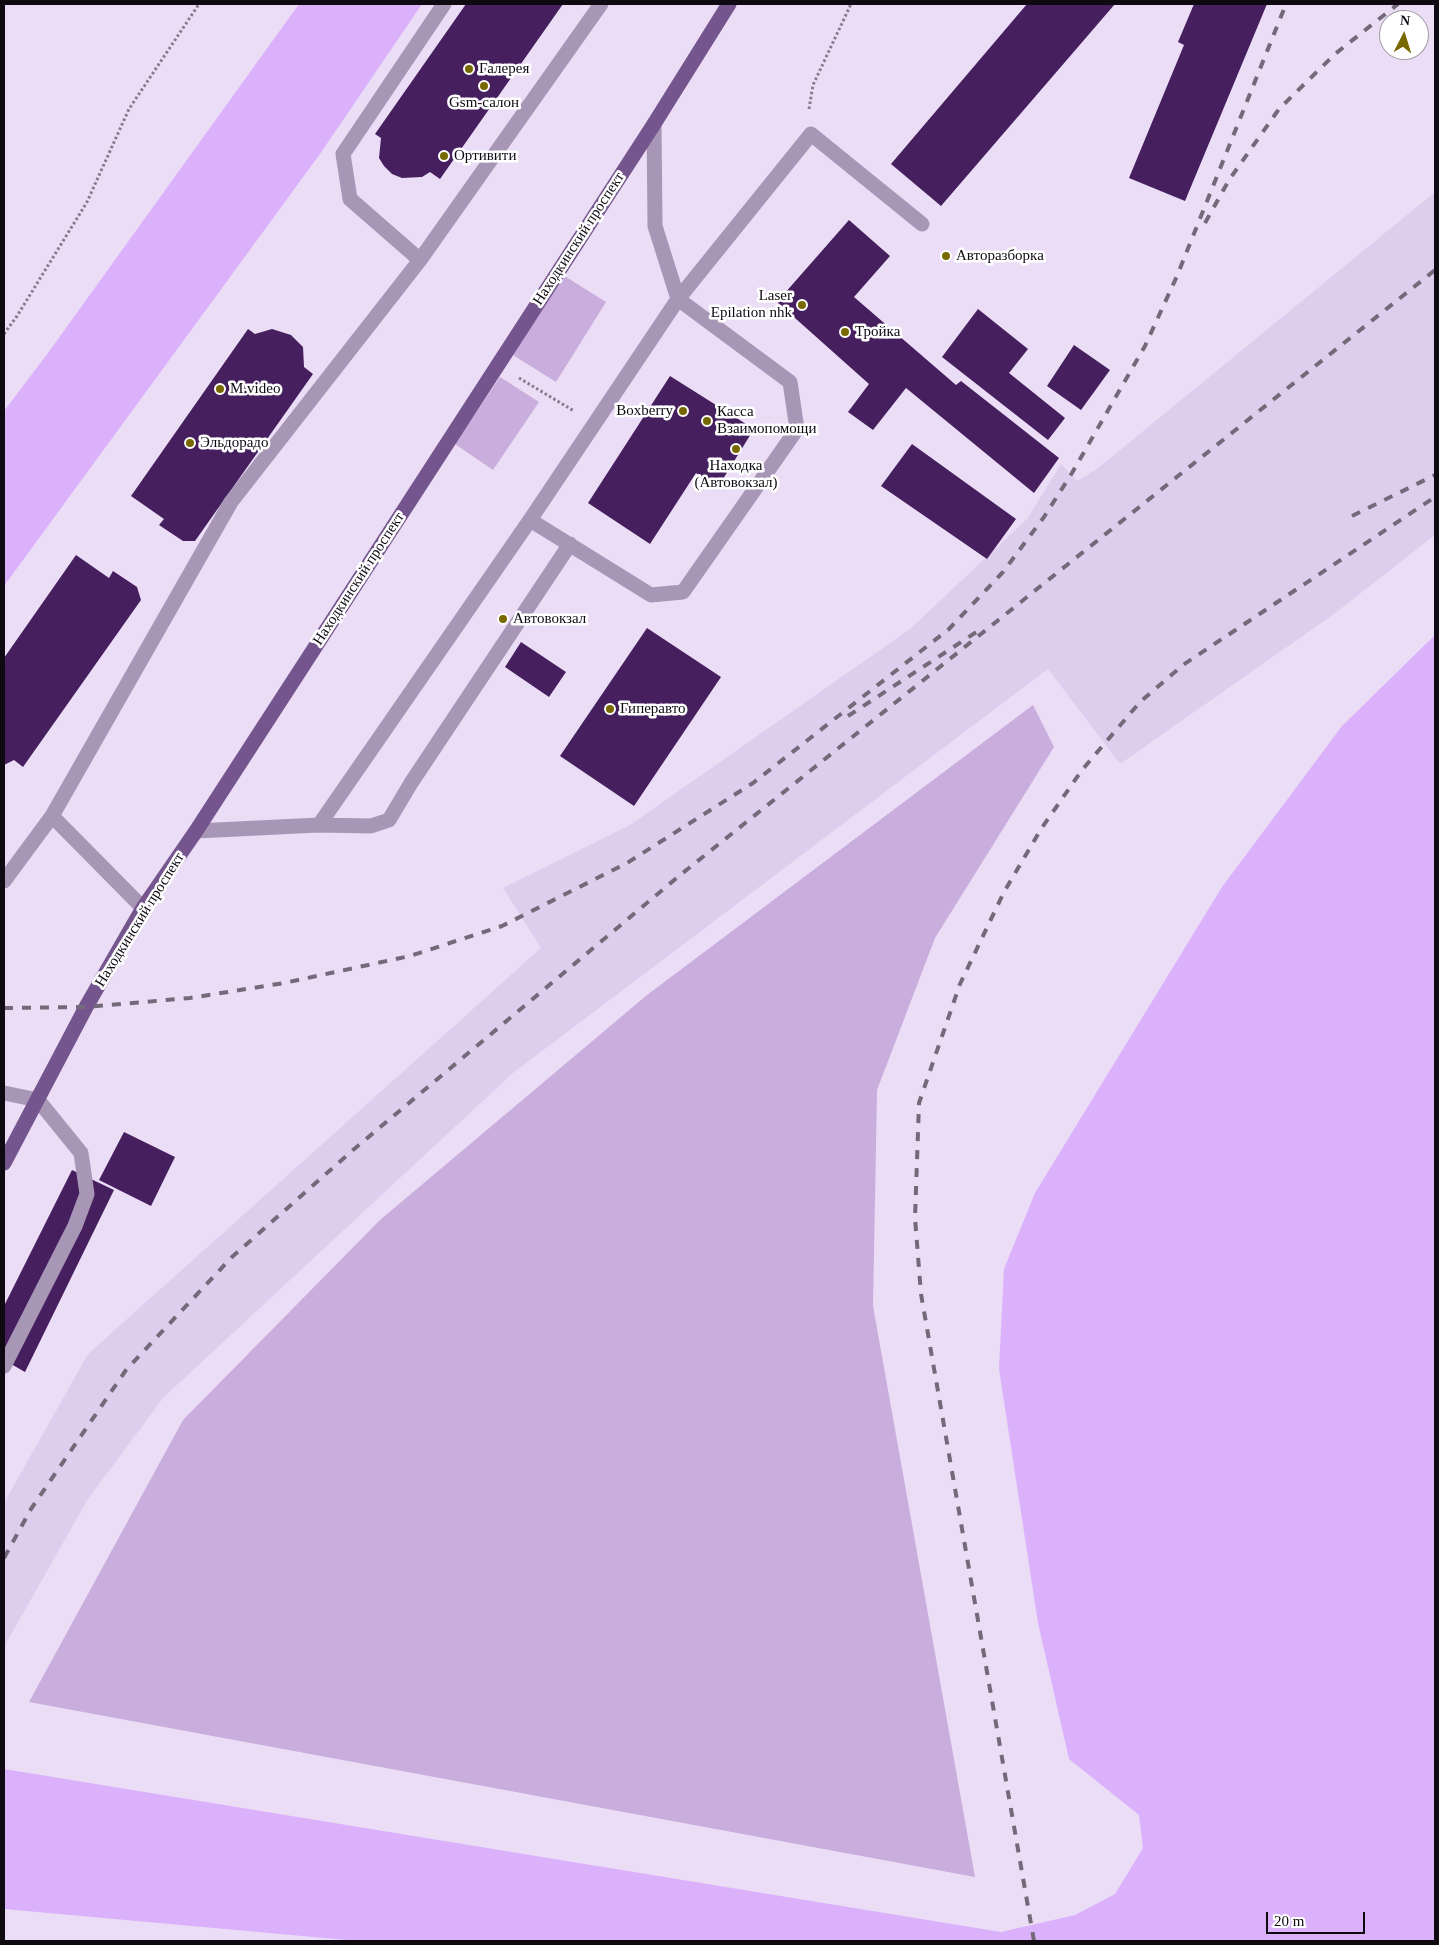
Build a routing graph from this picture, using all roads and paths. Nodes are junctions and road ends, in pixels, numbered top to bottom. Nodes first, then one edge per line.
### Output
1 (199, 4) edge
2 (444, 4) edge
3 (601, 4) edge
4 (729, 4) edge
5 (852, 4) edge
6 (654, 124) junction
7 (812, 134) junction
8 (922, 224) dead end
9 (420, 260) junction
10 (678, 299) junction
11 (4, 334) edge
12 (497, 365) junction
13 (594, 424) junction
14 (530, 520) junction
15 (570, 544) junction
16 (52, 816) junction
17 (319, 825) junction
18 (196, 831) junction
19 (4, 881) edge
20 (143, 908) junction
21 (4, 1093) edge
22 (38, 1100) junction
23 (4, 1163) edge
24 (4, 1366) edge

1 - 11 path
2 - 9 lane
3 - 9 lane
4 - 6 main road, Находкинский проспект
5 - 7 path
6 - 10 lane
6 - 12 main road, Находкинский проспект
7 - 8 lane
7 - 10 lane
9 - 16 lane
10 - 13 lane
10 - 15 lane
12 - 13 path
12 - 18 main road, Находкинский проспект
13 - 14 lane
14 - 15 lane
14 - 17 lane
15 - 17 lane
16 - 19 lane
16 - 20 lane
17 - 18 lane
18 - 20 main road, Находкинский проспект
20 - 22 main road, Находкинский проспект
21 - 22 lane
22 - 23 main road, Находкинский проспект
22 - 24 lane

